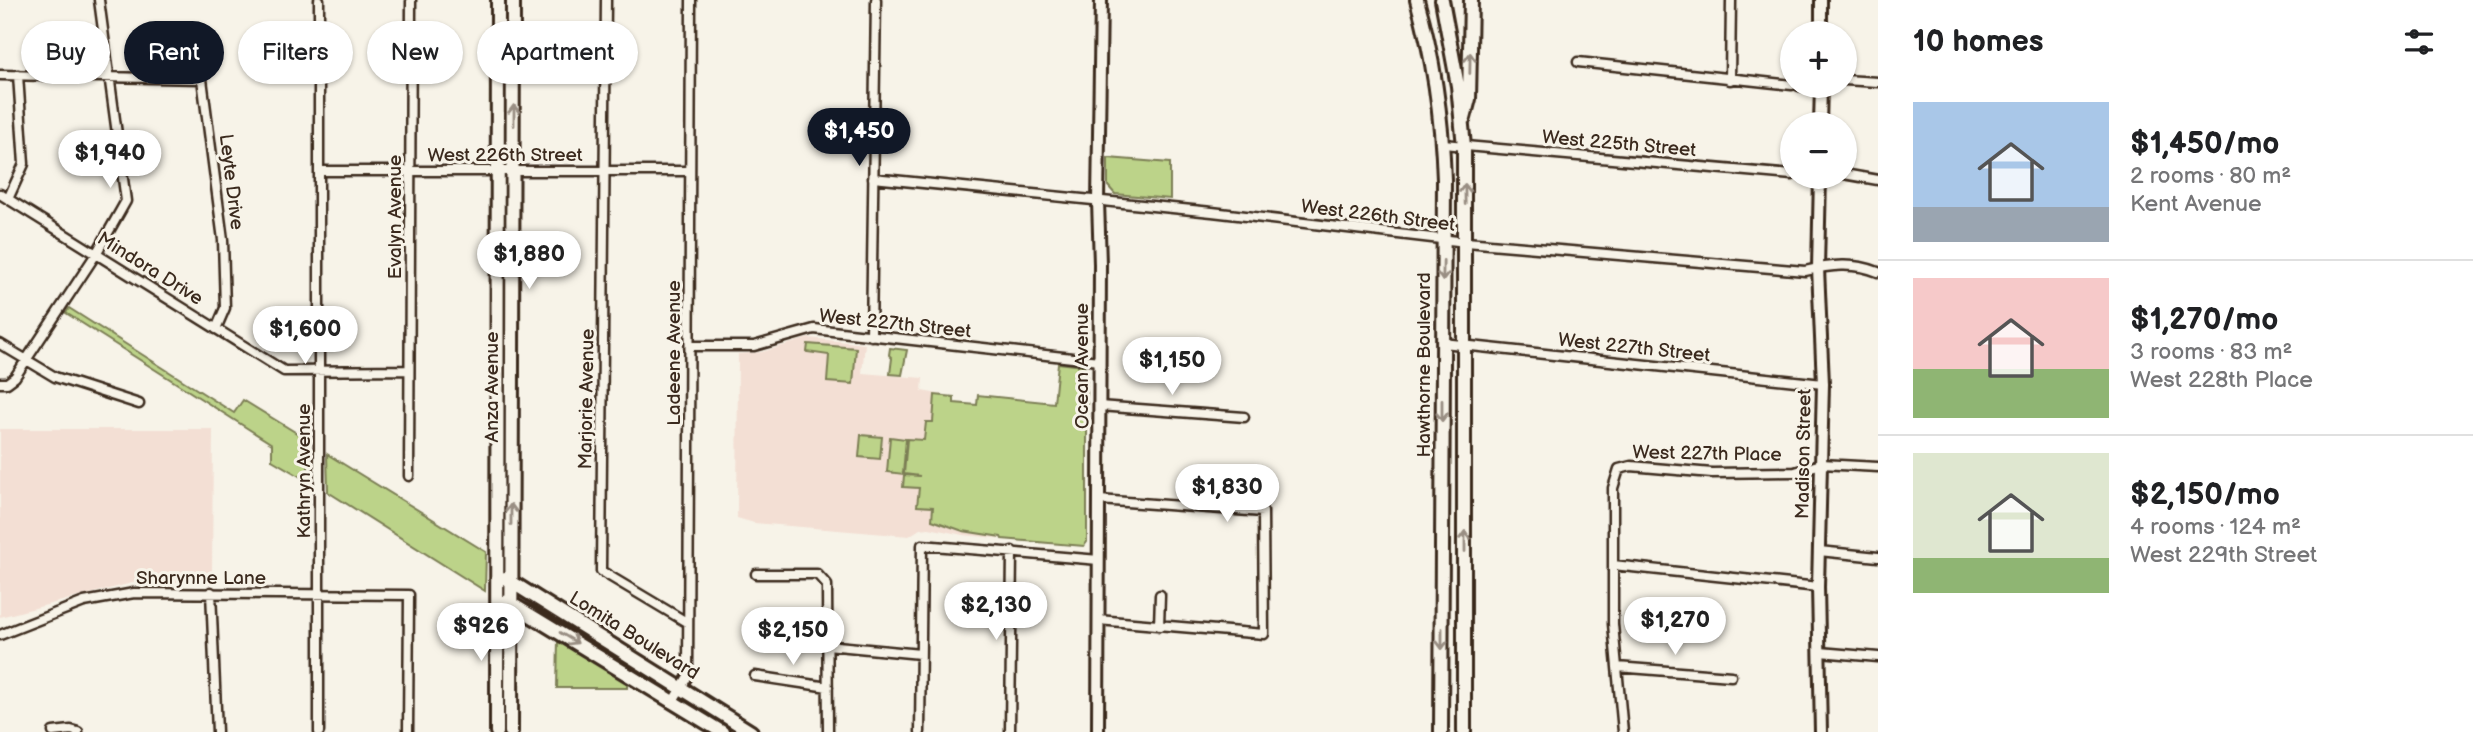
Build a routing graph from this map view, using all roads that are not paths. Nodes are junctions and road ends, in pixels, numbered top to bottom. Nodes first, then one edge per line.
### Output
1 (99, 0) edge
2 (319, 0) edge
3 (411, 0) edge
4 (498, 0) edge
5 (513, 0) edge
6 (606, 0) edge
7 (691, 0) edge
8 (876, 0) edge
9 (1101, 0) edge
10 (1417, 0) edge
11 (1442, 0) edge
12 (1471, 0) edge
13 (1731, 0) edge
14 (1821, 0) edge
15 (102, 21) edge
16 (1821, 21) edge
17 (1578, 62) dead end
18 (0, 75) edge
19 (18, 75) junction
20 (21, 75) edge
21 (110, 77) edge
22 (1730, 79) junction
23 (1857, 81) edge
24 (1878, 82) edge
25 (110, 84) edge
26 (1780, 84) edge
27 (1462, 125) junction
28 (1443, 144) junction
29 (1464, 146) junction
30 (319, 171) junction
31 (411, 171) junction
32 (499, 171) junction
33 (514, 171) junction
34 (605, 171) junction
35 (690, 171) junction
36 (1780, 174) edge
37 (1857, 176) edge
38 (873, 178) junction
39 (1878, 180) edge
40 (1820, 189) edge
41 (4, 197) edge
42 (1098, 201) junction
43 (1444, 239) junction
44 (1466, 242) junction
45 (96, 254) junction
46 (1818, 268) junction
47 (1878, 272) edge
48 (216, 329) junction
49 (871, 336) junction
50 (1443, 343) junction
51 (0, 344) edge
52 (1465, 345) junction
53 (690, 346) junction
54 (26, 360) junction
55 (1099, 361) junction
56 (319, 370) junction
57 (409, 370) junction
58 (0, 383) edge
59 (1822, 384) junction
60 (139, 404) dead end
61 (1099, 406) junction
62 (1244, 417) dead end
63 (1821, 464) junction
64 (1878, 467) edge
65 (409, 476) dead end
66 (1099, 500) junction
67 (1012, 551) junction
68 (1819, 551) junction
69 (1878, 557) edge
70 (1099, 559) junction
71 (1613, 565) junction
72 (498, 573) junction
73 (756, 575) dead end
74 (511, 582) junction
75 (1818, 587) junction
76 (211, 592) junction
77 (319, 594) junction
78 (498, 594) junction
79 (1160, 596) dead end
80 (511, 603) junction
81 (1098, 620) junction
82 (688, 623) junction
83 (1159, 626) junction
84 (0, 635) edge
85 (827, 645) junction
86 (1820, 652) junction
87 (920, 654) junction
88 (1878, 657) edge
89 (1616, 667) junction
90 (755, 676) dead end
91 (1731, 676) dead end
92 (828, 687) junction
93 (680, 688) junction
94 (673, 701) junction
95 (53, 732) edge
96 (78, 732) edge
97 (217, 732) edge
98 (319, 732) edge
99 (408, 732) edge
100 (497, 732) edge
101 (511, 732) edge
102 (722, 732) edge
103 (751, 732) edge
104 (828, 732) edge
105 (919, 732) edge
106 (1010, 732) edge
107 (1098, 732) edge
108 (1441, 732) edge
109 (1464, 732) edge
110 (1623, 732) edge
111 (1821, 732) edge

1 - 15 street
2 - 30 street, Kathryn Avenue
3 - 31 street, Evalyn Avenue
4 - 32 main road, Anza Avenue
33 -> 5 main road, Anza Avenue
6 - 34 street, Marjorie Avenue
7 - 35 street, Ladeene Avenue
8 - 38 street
9 - 42 street, Ocean Avenue
10 - 28 main road, Hawthorne Boulevard
11 - 27 main road
27 -> 12 main road
13 - 22 street
14 - 16 street
17 - 22 street
18 - 19 street
19 - 20 street
19 - 41 street
21 - 48 street, Leyte Drive
22 - 26 street
23 - 24 street
25 - 45 street
27 - 29 main road
28 - 29 street, West 225th Street
28 - 43 main road, Hawthorne Boulevard
29 - 36 street, West 225th Street
44 -> 29 main road
30 - 31 street, West 226th Street
30 - 56 street, Kathryn Avenue
31 - 32 street, West 226th Street
31 - 57 street, Evalyn Avenue
32 - 33 street, West 226th Street
32 - 72 main road, Anza Avenue
33 - 34 street, West 226th Street
74 -> 33 main road, Anza Avenue
34 - 35 street, West 226th Street
34 - 82 street, Marjorie Avenue
35 - 53 street, Ladeene Avenue
37 - 39 street
38 - 42 street, West 226th Street
38 - 49 street
40 - 46 street, Madison Street
41 - 45 street, Mindora Drive
42 - 43 street, West 226th Street
42 - 55 street, Ocean Avenue
43 - 44 street, West 226th Street
43 -> 50 main road, Hawthorne Boulevard
44 - 46 street, West 226th Street
44 - 52 main road
45 - 48 street, Mindora Drive
45 - 54 street
46 - 47 street, West 226th Street
46 - 59 street, Madison Street
48 - 56 street, Mindora Drive
49 - 53 street, West 227th Street
49 - 55 street, West 227th Street
50 - 52 street, West 227th Street
50 -> 108 main road, Hawthorne Boulevard
51 - 54 street
52 - 59 street, West 227th Street
109 -> 52 main road
53 - 82 street, Ladeene Avenue
54 - 58 street
54 - 60 street
55 - 61 street, Ocean Avenue
56 - 57 street, Mindora Drive
56 - 77 street, Kathryn Avenue
57 - 65 street, Evalyn Avenue
59 - 63 street, Madison Street
61 - 62 street
61 - 66 street, Ocean Avenue
63 - 64 street, West 227th Place
63 - 68 street, Madison Street
63 - 71 street, West 227th Place
66 - 70 street, Ocean Avenue
66 - 83 street
67 - 70 street
67 - 87 street
67 - 106 street
68 - 69 street
68 - 75 street, Madison Street
70 - 81 street, Ocean Avenue
71 - 75 street
71 - 89 street
72 - 74 main road, Lomita Boulevard
72 - 78 main road, Anza Avenue
73 - 85 street
74 - 80 main road, Anza Avenue
74 - 93 main road, Lomita Boulevard
75 - 86 street, Madison Street
76 - 77 street, Sharynne Lane
76 - 84 street, Sharynne Lane
76 - 97 street
77 - 98 street, Kathryn Avenue
77 - 99 street, Sharynne Lane
78 - 80 main road, Lomita Boulevard
78 - 100 main road, Anza Avenue
79 - 83 street
80 -> 94 main road, Lomita Boulevard
80 - 101 main road, Anza Avenue
81 - 83 street
81 - 107 street, Ocean Avenue
82 - 93 street, Ladeene Avenue
85 - 87 street
85 - 92 street
86 - 88 street
86 - 111 street, Madison Street
87 - 105 street
89 - 91 street
89 - 110 street
90 - 92 street
92 - 104 street
93 - 94 street, Ladeene Avenue
93 - 103 main road, Lomita Boulevard
94 - 102 main road, Lomita Boulevard
95 - 96 street

